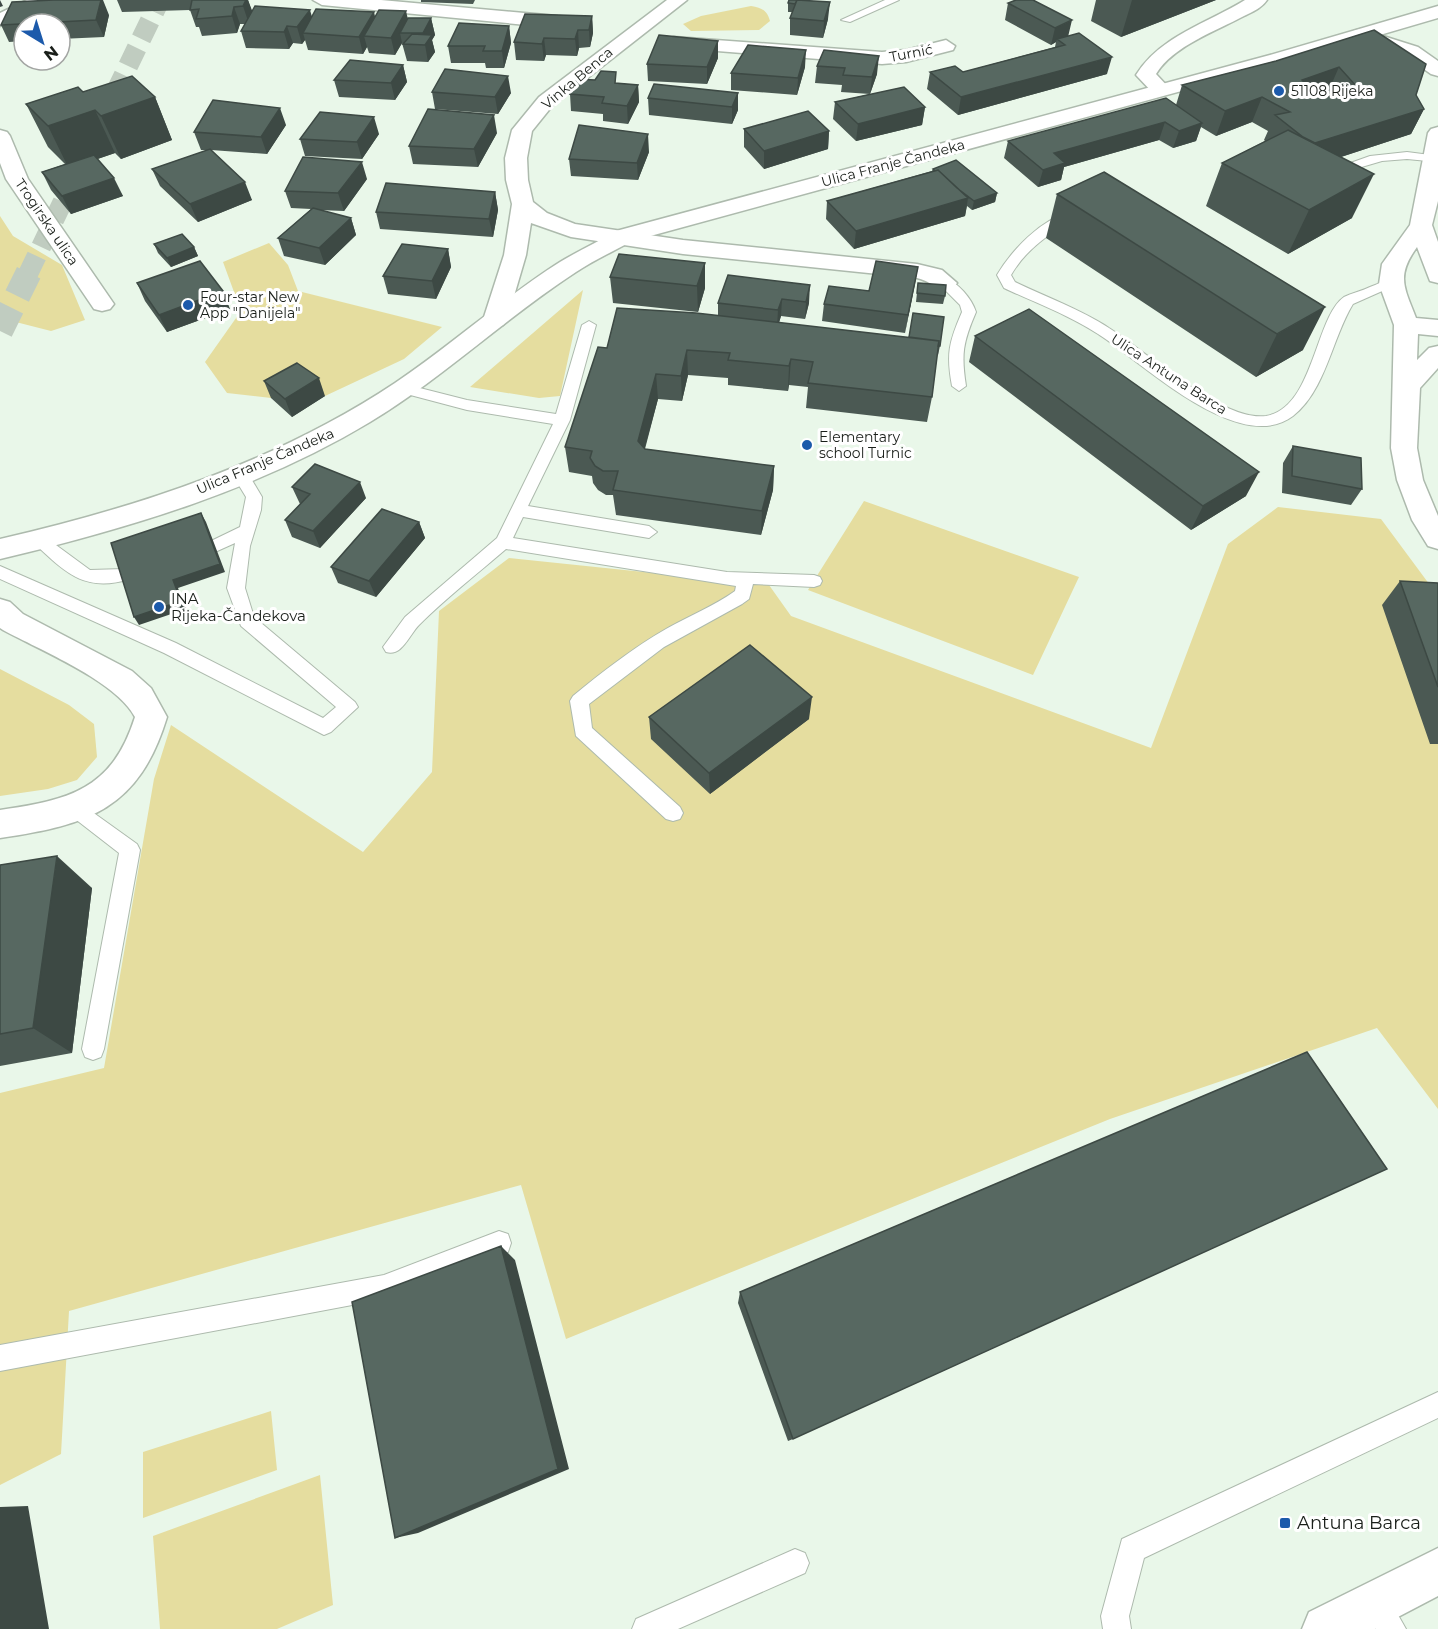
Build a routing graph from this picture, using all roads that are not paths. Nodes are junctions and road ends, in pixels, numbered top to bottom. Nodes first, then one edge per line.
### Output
1 (42, 0) edge
2 (322, 0) edge
3 (678, 0) edge
4 (894, 0) edge
5 (1257, 0) edge
6 (1438, 12) edge
7 (0, 20) edge
8 (846, 20) dead end
9 (585, 24) edge
10 (1361, 35) junction
11 (624, 39) junction
12 (946, 46) dead end
13 (1438, 70) edge
14 (1161, 90) junction
15 (1438, 133) edge
16 (0, 136) edge
17 (1436, 159) junction
18 (1320, 176) edge
19 (523, 204) junction
20 (1084, 210) edge
21 (1420, 225) junction
22 (624, 236) junction
23 (1438, 274) edge
24 (945, 283) joint
25 (1391, 284) junction
26 (102, 304) dead end
27 (495, 320) junction
28 (589, 325) dead end
29 (1406, 325) junction
30 (1438, 328) edge
31 (1438, 354) edge
32 (959, 386) dead end
33 (1407, 388) junction
34 (404, 389) junction
35 (562, 420) junction
36 (240, 474) junction
37 (517, 510) junction
38 (247, 530) junction
39 (649, 532) dead end
40 (1438, 539) edge
41 (41, 540) junction
42 (504, 542) junction
43 (215, 546) edge
44 (0, 549) edge
45 (0, 572) edge
46 (124, 575) edge
47 (731, 577) junction
48 (814, 581) dead end
49 (0, 610) edge
50 (392, 647) dead end
51 (77, 808) junction
52 (674, 813) dead end
53 (0, 824) edge
54 (93, 1049) dead end
55 (499, 1243) dead end
56 (0, 1358) edge
57 (1438, 1405) edge
58 (795, 1563) dead end
59 (1438, 1571) edge
60 (1383, 1615) edge
61 (646, 1629) edge
62 (1117, 1629) edge
63 (1326, 1629) edge

1 - 7 street
2 - 9 street
3 - 11 street, Vinka Benca
4 - 8 lane
5 - 14 street
6 - 10 street, Ulica Franje Čandeka
10 - 13 street
10 - 14 street, Ulica Franje Čandeka
11 - 12 street, Turnić
11 - 19 street, Vinka Benca
14 - 22 street, Ulica Franje Čandeka
15 - 17 street
16 - 26 street, Trogirska ulica
17 - 18 lane
17 - 21 street
19 - 22 street
19 - 27 street, Vinka Benca
20 - 25 lane, Ulica Antuna Barca
21 - 23 street
21 - 25 street
22 - 24 street
22 - 27 street, Ulica Franje Čandeka
24 - 32 lane
25 - 29 street
27 - 34 street, Ulica Franje Čandeka
28 - 35 lane
29 - 30 street
29 - 33 street
31 - 33 street
33 - 40 street
34 - 35 lane
34 - 36 street, Ulica Franje Čandeka
35 - 37 lane
36 - 38 lane
36 - 41 street, Ulica Franje Čandeka
37 - 39 lane
37 - 42 lane
38 - 43 lane
38 - 45 lane
41 - 44 street, Ulica Franje Čandeka
41 - 46 lane
42 - 47 lane
42 - 50 lane
47 - 48 lane
47 - 52 lane
49 - 51 street
51 - 53 street
51 - 54 lane
55 - 56 lane
57 - 62 lane
58 - 61 lane
59 - 60 street
60 - 63 street

